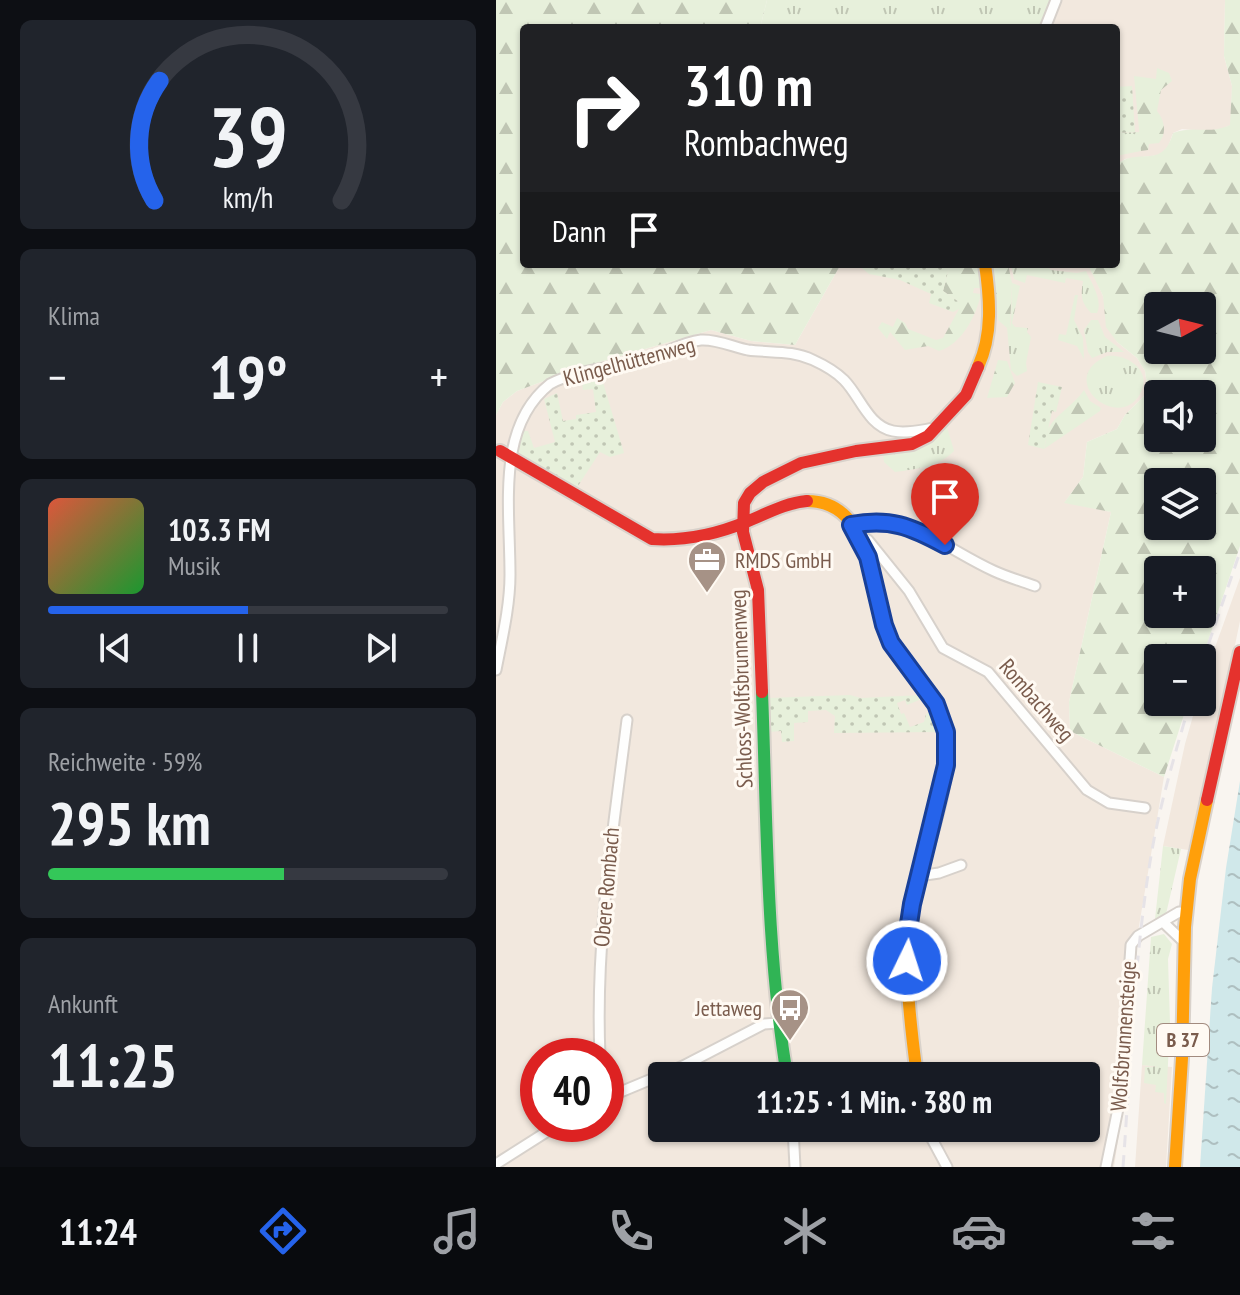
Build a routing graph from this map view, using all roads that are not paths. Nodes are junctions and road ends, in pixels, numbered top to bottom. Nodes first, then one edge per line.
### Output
1 (1056, 0) edge
2 (1047, 24) edge
3 (986, 268) edge
4 (937, 427) junction
5 (500, 453) edge
6 (741, 524) junction
7 (854, 530) junction
8 (1035, 586) dead end
9 (1240, 652) edge
10 (496, 670) edge
11 (627, 720) dead end
12 (1145, 808) dead end
13 (961, 865) dead end
14 (919, 876) junction
15 (1186, 913) junction
16 (1164, 923) junction
17 (1185, 943) junction
18 (778, 1023) junction
19 (600, 1038) edge
20 (785, 1062) edge
21 (915, 1062) edge
22 (624, 1091) edge
23 (531, 1142) edge
24 (794, 1142) edge
25 (934, 1142) edge
26 (1111, 1151) junction
27 (496, 1164) edge
28 (795, 1167) edge
29 (947, 1167) edge
30 (1106, 1167) edge
31 (1114, 1167) edge
32 (1175, 1167) edge

1 - 2 street
3 - 4 street
4 - 5 street, Klingelhüttenweg
4 - 6 street
5 - 6 street, Rombachweg
5 - 10 street
6 - 7 street, Rombachweg
6 - 18 street, Schloss-Wolfsbrunnenweg
7 - 8 street
7 - 12 street, Rombachweg
7 - 14 street
9 - 15 street, B 37
11 - 19 street, Obere Rombach
13 - 14 street
14 - 21 street
15 - 16 street, Wolfsbrunnensteige
15 - 17 street, B 37
16 - 17 street
16 - 26 street, Wolfsbrunnensteige
17 - 32 street, B 37
18 - 20 street, Schloss-Wolfsbrunnenweg
18 - 22 street
23 - 27 street
24 - 28 street
25 - 29 street
26 - 30 street, Wolfsbrunnensteige
26 - 31 street

